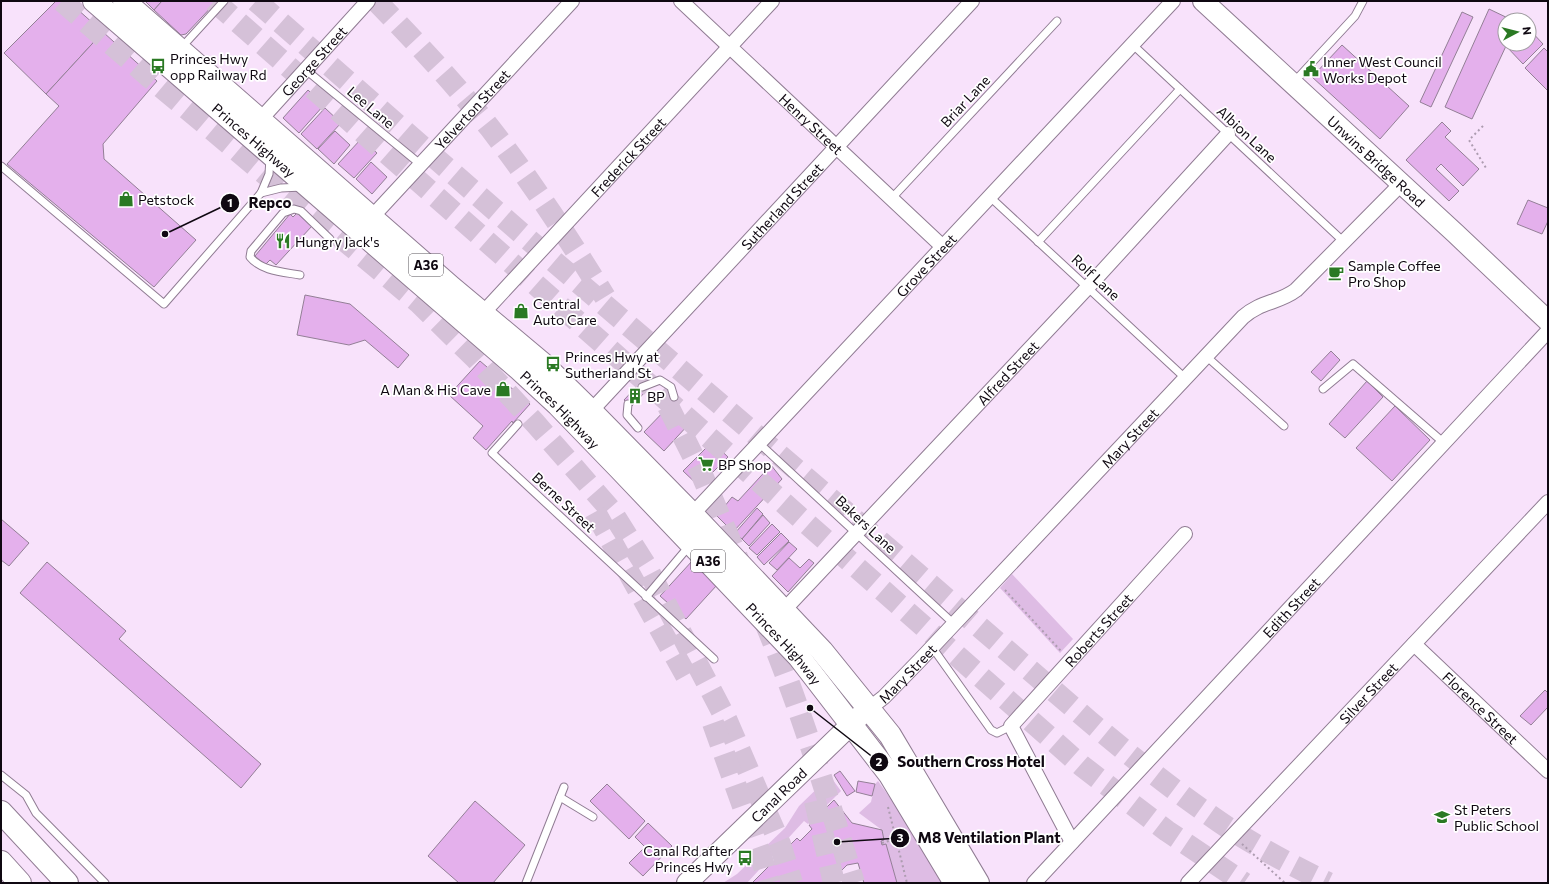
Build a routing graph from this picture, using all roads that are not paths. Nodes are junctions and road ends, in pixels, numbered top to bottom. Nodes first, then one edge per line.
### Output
1 (94, 1) edge
2 (124, 1) edge
3 (224, 1) edge
4 (368, 1) edge
5 (572, 1) edge
6 (680, 1) edge
7 (772, 1) edge
8 (972, 1) edge
9 (1172, 1) edge
10 (1203, 1) edge
11 (1364, 1) edge
12 (1057, 21) dead end
13 (1132, 44) junction
14 (730, 47) junction
15 (178, 50) junction
16 (306, 70) junction
17 (1293, 84) junction
18 (1180, 89) junction
19 (260, 120) junction
20 (1228, 134) junction
21 (836, 146) junction
22 (270, 152) junction
23 (420, 164) junction
24 (1, 166) edge
25 (1401, 184) junction
26 (308, 187) junction
27 (261, 193) junction
28 (989, 196) junction
29 (892, 198) junction
30 (372, 217) junction
31 (330, 239) dead end
32 (1038, 242) junction
33 (1344, 242) junction
34 (943, 247) junction
35 (300, 275) dead end
36 (1088, 287) junction
37 (483, 313) junction
38 (1548, 322) edge
39 (1548, 331) edge
40 (1206, 356) junction
41 (1185, 378) junction
42 (642, 387) dead end
43 (1323, 389) dead end
44 (674, 397) dead end
45 (628, 404) dead end
46 (591, 411) junction
47 (518, 424) dead end
48 (1284, 426) dead end
49 (638, 428) dead end
50 (1444, 443) junction
51 (760, 444) junction
52 (1548, 502) edge
53 (687, 529) junction
54 (856, 533) junction
55 (1185, 534) dead end
56 (646, 597) junction
57 (784, 610) junction
58 (954, 624) junction
59 (1414, 644) junction
60 (932, 647) junction
61 (714, 659) dead end
62 (870, 708) junction
63 (851, 723) junction
64 (1012, 726) junction
65 (1548, 772) edge
66 (1, 775) edge
67 (564, 788) dead end
68 (560, 797) junction
69 (1, 812) edge
70 (593, 818) dead end
71 (1, 827) edge
72 (1072, 842) junction
73 (1, 862) edge
74 (1, 866) edge
75 (1040, 881) edge
76 (20, 883) edge
77 (61, 883) edge
78 (67, 883) edge
79 (105, 883) edge
80 (526, 883) edge
81 (687, 883) edge
82 (955, 883) edge
83 (978, 883) edge
84 (1188, 883) edge

1 - 22 highway, Princes Highway / A36
2 - 15 highway, Princes Highway / A36
3 - 15 lane
4 - 16 street, George Street
5 - 23 street, Yelverton Street
6 - 14 street, Henry Street
7 - 14 street, Frederick Street
8 - 21 street, Sutherland Street
9 - 13 street, Grove Street
10 - 17 main road, Unwins Bridge Road
11 - 17 lane
12 - 29 lane, Briar Lane
13 - 18 lane, Albion Lane
13 - 28 street, Grove Street
14 - 21 street, Henry Street
14 - 37 street, Frederick Street
15 - 19 highway, Princes Highway / A36
16 - 19 street, George Street
16 - 23 lane, Lee Lane
17 - 25 main road, Unwins Bridge Road
18 - 20 lane, Albion Lane
18 - 32 lane
19 - 30 highway, Princes Highway / A36
20 - 33 lane, Albion Lane
20 - 36 street, Alfred Street
21 - 29 street, Henry Street
21 - 46 street, Sutherland Street
22 - 26 highway, Princes Highway / A36
22 - 27 lane
23 - 30 street, Yelverton Street
24 - 27 lane
25 - 33 street, Mary Street
25 - 38 main road, Unwins Bridge Road
26 - 27 lane
26 - 53 highway, Princes Highway / A36
28 - 32 lane, Rolf Lane
28 - 34 street, Grove Street
29 - 34 street, Henry Street
30 - 37 highway, Princes Highway / A36
31 - 35 lane
32 - 36 lane, Rolf Lane
33 - 40 street, Mary Street
34 - 51 street, Grove Street
36 - 41 lane, Rolf Lane
36 - 54 street, Alfred Street
37 - 46 highway, Princes Highway / A36
39 - 50 street, Edith Street
40 - 41 street, Mary Street
40 - 48 lane
41 - 58 street, Mary Street
42 - 44 lane
43 - 50 lane
45 - 49 lane
46 - 53 highway, Princes Highway / A36
47 - 56 lane, Berne Street
50 - 72 street, Edith Street
51 - 53 street, Grove Street
51 - 54 lane, Bakers Lane
52 - 59 street, Silver Street
53 - 56 lane
53 - 57 highway, Princes Highway / A36
53 - 63 highway, Princes Highway / A36
54 - 57 street, Alfred Street
54 - 58 lane, Bakers Lane
55 - 64 street, Roberts Street
56 - 61 lane, Berne Street
57 - 62 highway, Princes Highway / A36
58 - 60 street, Mary Street
59 - 65 street, Florence Street
59 - 84 street, Silver Street
60 - 62 street, Mary Street
60 - 64 lane
62 - 63 main road, Canal Road
62 - 83 highway, Princes Highway / A36
63 - 81 main road, Canal Road
63 - 82 highway, Princes Highway / A36
64 - 72 street
66 - 79 lane
67 - 68 lane
68 - 70 lane
68 - 80 lane
69 - 78 highway
71 - 77 highway
72 - 75 street, Edith Street
73 - 76 highway
74 - 76 highway

